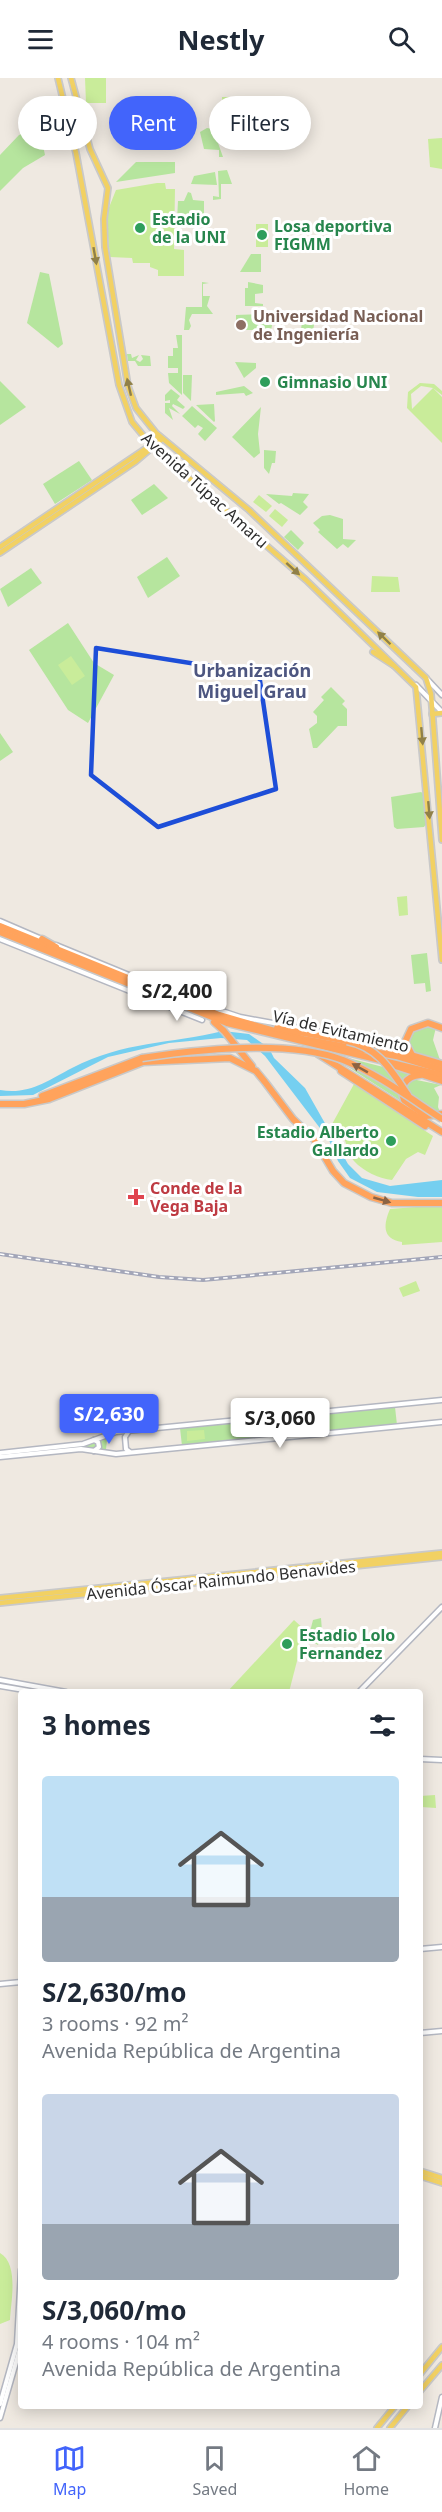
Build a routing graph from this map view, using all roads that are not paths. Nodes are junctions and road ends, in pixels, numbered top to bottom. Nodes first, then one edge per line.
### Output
1 (58, 78) edge
2 (71, 78) edge
3 (103, 187) dead end
4 (108, 198) junction
5 (161, 438) junction
6 (152, 447) junction
7 (0, 547) edge
8 (0, 553) edge
9 (373, 652) dead end
10 (398, 668) junction
11 (426, 678) junction
12 (415, 685) junction
13 (442, 695) edge
14 (431, 700) junction
15 (442, 712) edge
16 (432, 714) junction
17 (437, 778) junction
18 (442, 785) edge
19 (442, 840) edge
20 (0, 921) edge
21 (0, 926) edge
22 (0, 932) edge
23 (0, 939) edge
24 (42, 939) junction
25 (77, 959) junction
26 (442, 960) edge
27 (88, 974) junction
28 (105, 976) junction
29 (201, 1017) junction
30 (249, 1023) junction
31 (442, 1028) edge
32 (349, 1037) joint
33 (293, 1041) junction
34 (357, 1054) junction
35 (396, 1056) junction
36 (415, 1057) junction
37 (142, 1060) junction
38 (332, 1062) junction
39 (442, 1064) edge
40 (442, 1070) edge
41 (256, 1071) junction
42 (442, 1075) edge
43 (425, 1076) junction
44 (442, 1081) edge
45 (410, 1098) junction
46 (0, 1102) edge
47 (442, 1114) edge
48 (442, 1119) edge
49 (442, 1132) edge
50 (442, 1137) edge
51 (442, 1203) edge
52 (442, 1400) edge
53 (442, 1422) edge
54 (129, 1431) junction
55 (93, 1440) junction
56 (93, 1451) junction
57 (131, 1453) junction
58 (0, 1455) edge
59 (442, 1555) edge
60 (0, 1598) edge
61 (0, 1603) edge
62 (442, 1607) edge
63 (0, 1680) edge
64 (0, 1686) edge
65 (18, 1689) edge
66 (50, 1689) edge
67 (362, 1689) edge
68 (423, 1759) edge
69 (442, 1760) edge
70 (442, 1947) edge
71 (423, 1949) edge
72 (18, 1982) edge
73 (0, 1984) edge
74 (442, 2031) edge
75 (423, 2033) edge
76 (423, 2172) edge
77 (423, 2177) edge
78 (442, 2181) edge
79 (18, 2332) edge
80 (442, 2347) edge
81 (17, 2352) junction
82 (442, 2365) edge
83 (423, 2370) edge
84 (423, 2387) edge
85 (442, 2397) edge
86 (0, 2404) edge
87 (392, 2409) edge
88 (406, 2409) edge
89 (0, 2418) edge
90 (377, 2428) edge
91 (390, 2428) edge
92 (435, 2428) edge

1 -> 6 main road, Avenida Túpac Amaru
2 - 4 main road, Avenida Túpac Amaru
3 - 4 main road
5 -> 4 main road, Avenida Túpac Amaru
5 - 6 main road
11 -> 5 main road, Avenida Túpac Amaru
6 - 7 main road
6 - 8 main road
6 -> 10 main road, Avenida Túpac Amaru
9 - 10 main road
10 - 12 main road, Avenida Túpac Amaru
11 - 13 main road
11 - 14 main road
12 - 14 main road, Avenida Túpac Amaru
12 -> 26 main road
14 - 15 main road, Avenida Túpac Amaru
14 - 16 main road
15 - 16 main road
16 - 17 main road
17 - 18 main road
17 - 19 main road
20 - 24 main road
21 - 25 highway, Vía de Evitamiento
22 - 28 highway, Vía de Evitamiento
23 - 27 main road
24 - 25 highway
24 - 32 main road
25 - 30 highway, Vía de Evitamiento
27 - 28 highway
27 - 29 main road
28 - 29 highway, Vía de Evitamiento
29 - 33 highway, Vía de Evitamiento
29 - 41 highway
30 - 35 highway, Vía de Evitamiento
30 - 45 highway, bridge
31 - 36 highway
32 - 36 highway
33 - 34 highway, Vía de Evitamiento
33 - 38 highway
34 - 42 highway, Vía de Evitamiento
34 - 43 highway
35 - 36 highway
35 - 40 highway, Vía de Evitamiento
36 - 39 highway
37 - 41 highway
45 -> 37 highway, bridge
37 - 46 highway
38 - 49 highway
38 - 50 highway
41 -> 51 highway
43 - 44 highway
43 - 47 highway
45 - 48 highway, bridge
52 - 54 main road
53 - 57 main road
54 - 55 main road
54 - 57 main road
55 - 56 main road
55 - 58 main road
56 - 57 main road
56 - 58 main road
59 - 60 main road, Avenida Óscar Raimundo Benavides
59 - 61 main road, Avenida Óscar Raimundo Benavides
62 - 67 main road
63 - 66 main road
64 - 65 main road
68 - 69 main road
70 - 71 main road
72 - 73 main road
74 - 75 main road
76 - 78 main road
77 - 78 main road
79 - 81 main road
80 - 83 main road
81 - 86 main road
81 - 89 main road
82 - 84 main road
85 - 92 main road
87 - 90 main road
88 - 91 main road

